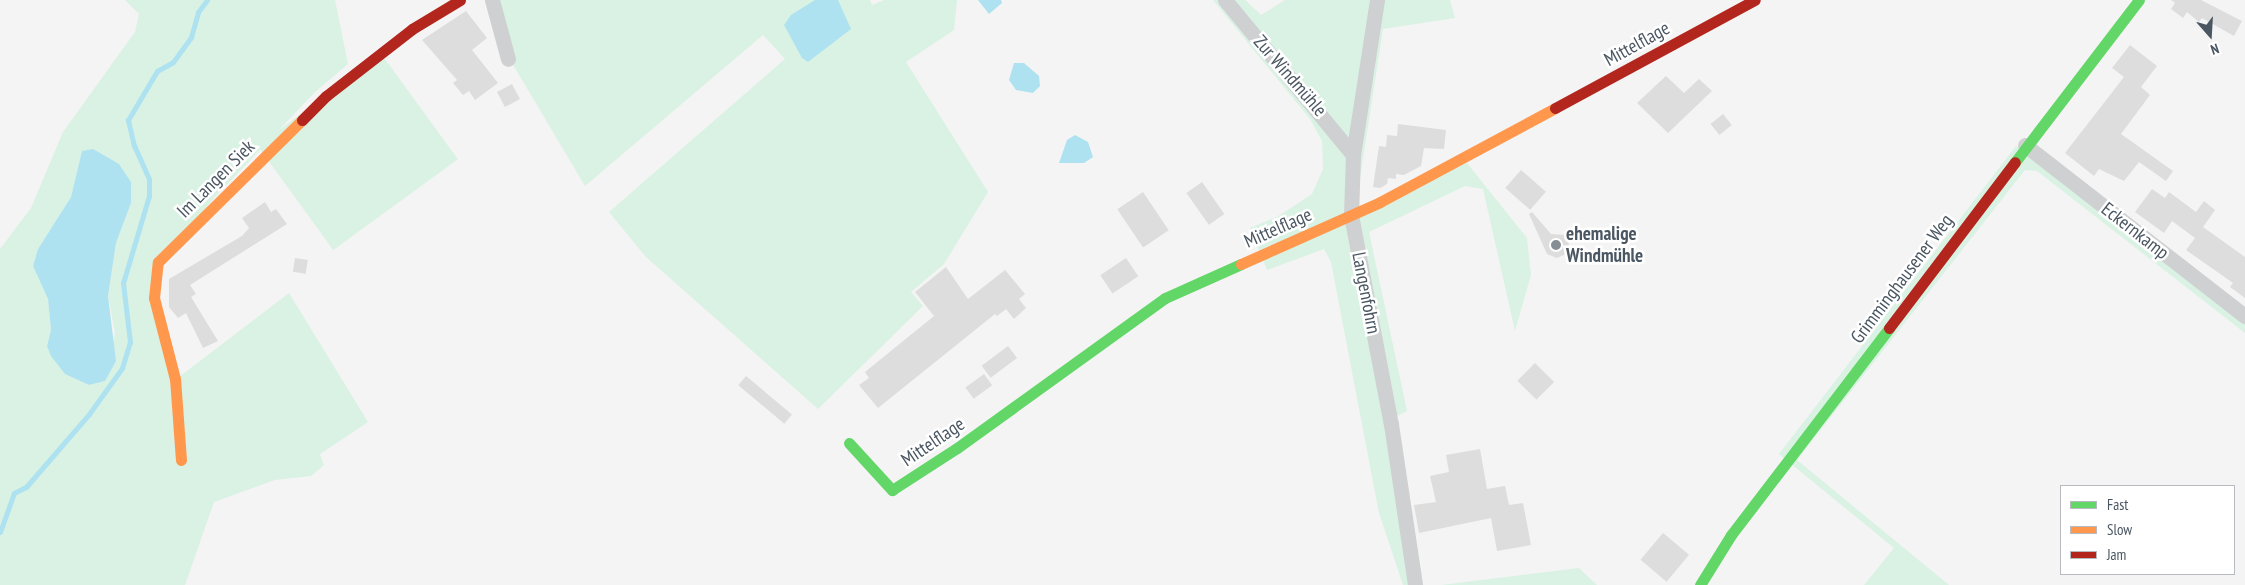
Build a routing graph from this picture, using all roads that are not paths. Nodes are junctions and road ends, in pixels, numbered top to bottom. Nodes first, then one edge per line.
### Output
1 (460, 0) edge
2 (492, 0) edge
3 (1225, 0) edge
4 (1377, 0) edge
5 (1754, 0) edge
6 (2139, 0) edge
7 (508, 59) dead end
8 (2025, 145) junction
9 (1353, 155) junction
10 (1351, 215) junction
11 (2245, 316) edge
12 (849, 443) dead end
13 (181, 460) dead end
14 (1415, 585) edge
15 (1700, 585) edge

1 - 13 street, Im Langen Siek
2 - 7 street
3 - 9 street, Zur Windmühle
4 - 9 street, Langenfohrn
5 - 10 street, Mittelflage
6 - 8 street, Grimminghausener Weg
8 - 11 street, Eckernkamp
8 - 15 street, Grimminghausener Weg
9 - 10 street, Langenfohrn
10 - 12 street, Mittelflage
10 - 14 street, Langenfohrn

